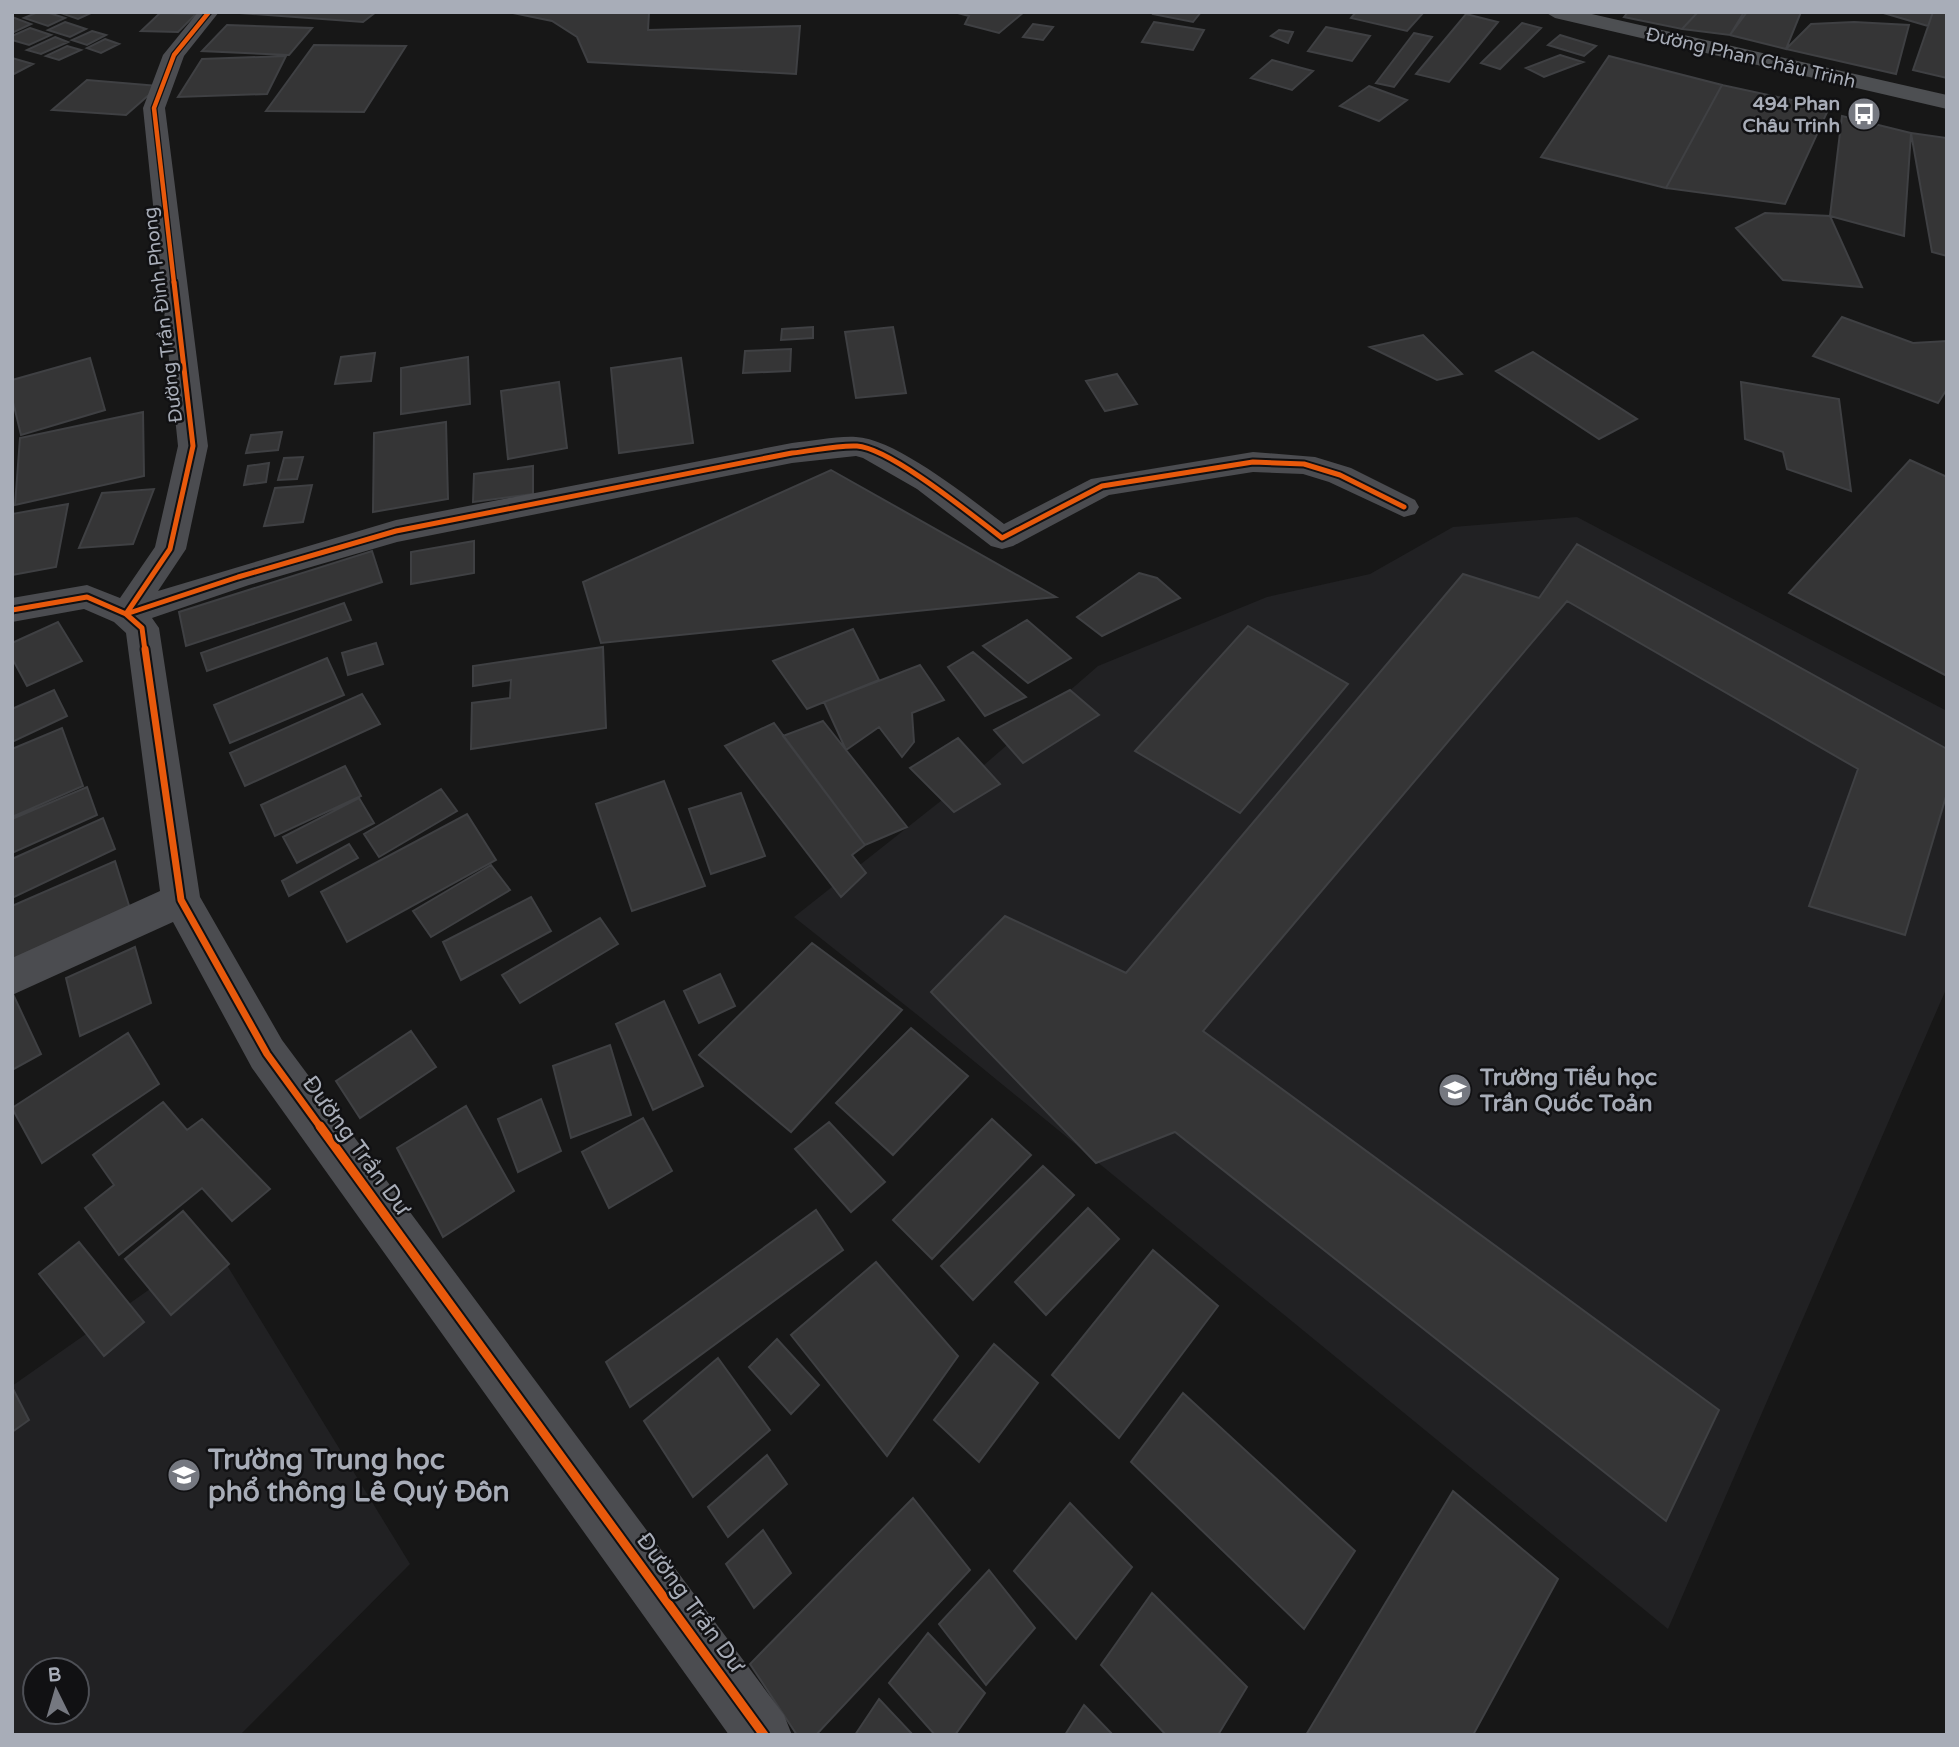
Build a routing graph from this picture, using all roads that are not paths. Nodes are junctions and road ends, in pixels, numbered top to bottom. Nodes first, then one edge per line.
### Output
1 (209, 12) edge
2 (1555, 12) edge
3 (1947, 102) edge
4 (1404, 507) dead end
5 (12, 610) edge
6 (126, 614) junction
7 (181, 900) junction
8 (12, 977) edge
9 (764, 1735) edge

1 - 6 street, Đường Trần Đình Phong
2 - 3 main road, Đường Phan Châu Trinh
4 - 6 street
5 - 6 street
6 - 7 street, Đường Trần Dư
7 - 8 street
7 - 9 street, Đường Trần Dư

